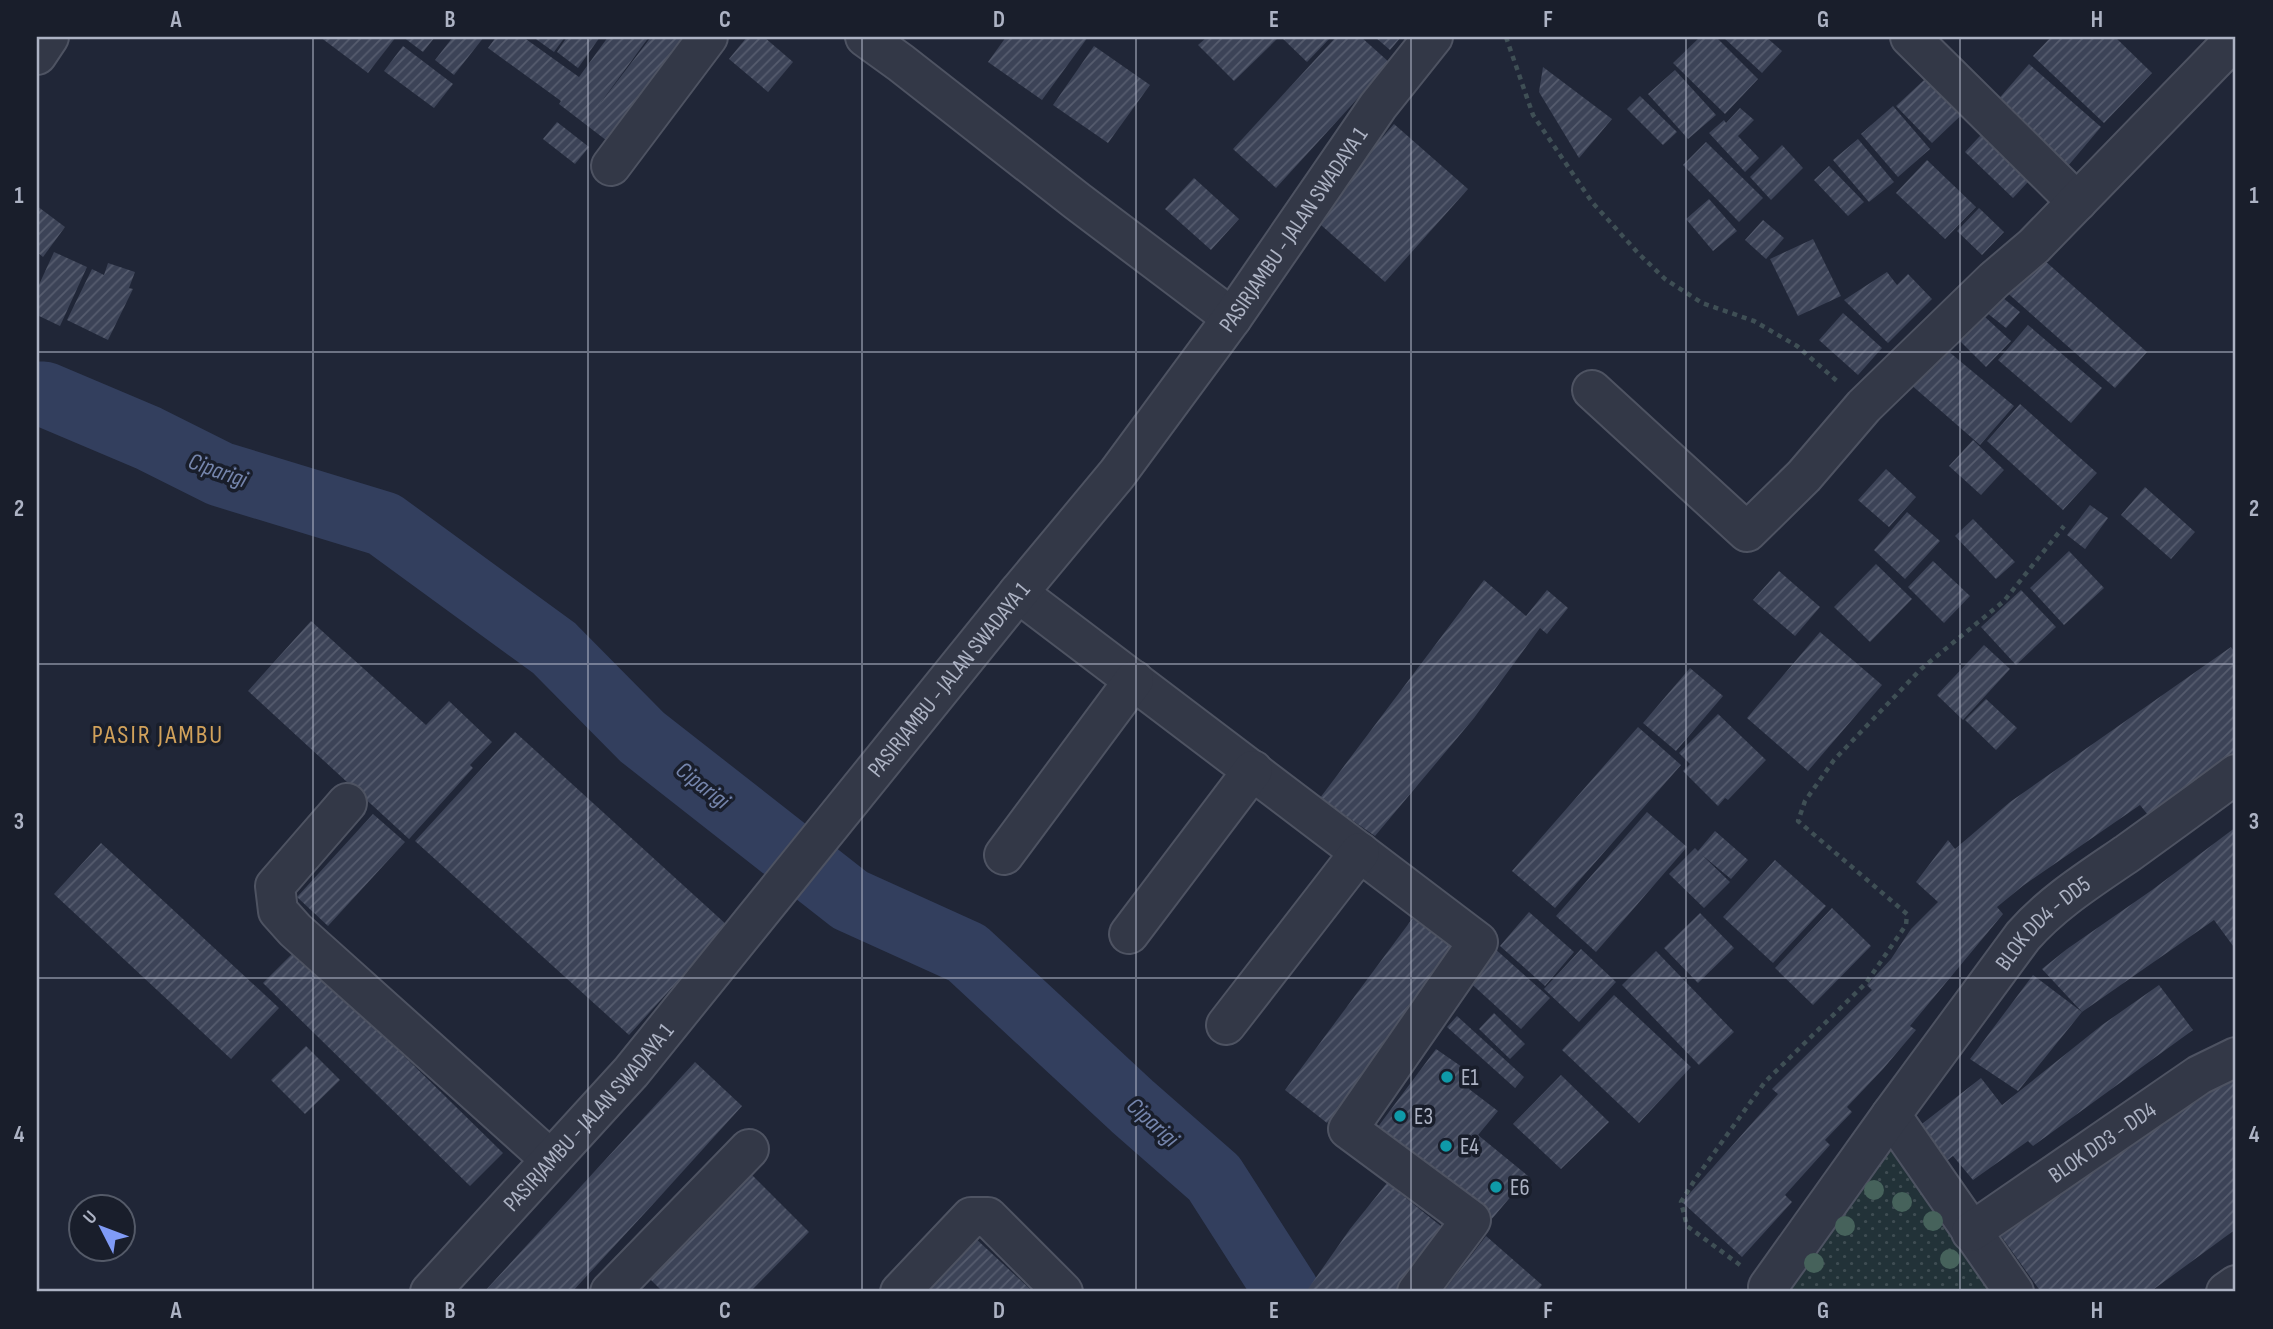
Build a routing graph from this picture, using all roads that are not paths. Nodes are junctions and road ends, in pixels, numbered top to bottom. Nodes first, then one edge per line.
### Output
1 (49, 37) edge
2 (708, 37) edge
3 (865, 37) edge
4 (1433, 37) edge
5 (1910, 37) edge
6 (2236, 38) edge
7 (37, 55) edge
8 (611, 166) dead end
9 (2077, 202) junction
10 (1232, 318) junction
11 (1592, 390) dead end
12 (1018, 593) junction
13 (1134, 681) junction
14 (1253, 770) junction
15 (2236, 774) edge
16 (346, 803) dead end
17 (1360, 852) junction
18 (1004, 855) dead end
19 (1129, 934) dead end
20 (1226, 1024) dead end
21 (2236, 1057) edge
22 (1891, 1115) junction
23 (749, 1149) dead end
24 (550, 1159) junction
25 (1972, 1232) junction
26 (2236, 1285) edge
27 (1769, 1287) road end
28 (429, 1292) edge
29 (610, 1292) edge
30 (900, 1292) edge
31 (1063, 1292) edge
32 (1417, 1292) edge
33 (2014, 1292) edge
34 (2227, 1292) edge

1 - 7 street
2 - 8 street
3 - 10 street
4 - 10 street, PASIRJAMBU - JALAN SWADAYA 1
5 - 9 street
6 - 9 street
9 - 11 street
10 - 12 street, PASIRJAMBU - JALAN SWADAYA 1
12 - 13 street
12 - 24 street, PASIRJAMBU - JALAN SWADAYA 1
13 - 14 street
13 - 18 street
14 - 17 street
14 - 19 street
15 - 22 street, BLOK DD4 - DD5
16 - 24 street
17 - 20 street
17 - 32 street
21 - 25 street, BLOK DD3 - DD4
22 - 25 street
22 - 27 street, BLOK DD4 - DD5
23 - 29 street
24 - 28 street, PASIRJAMBU - JALAN SWADAYA 1
25 - 33 street
26 - 34 street
30 - 31 street

